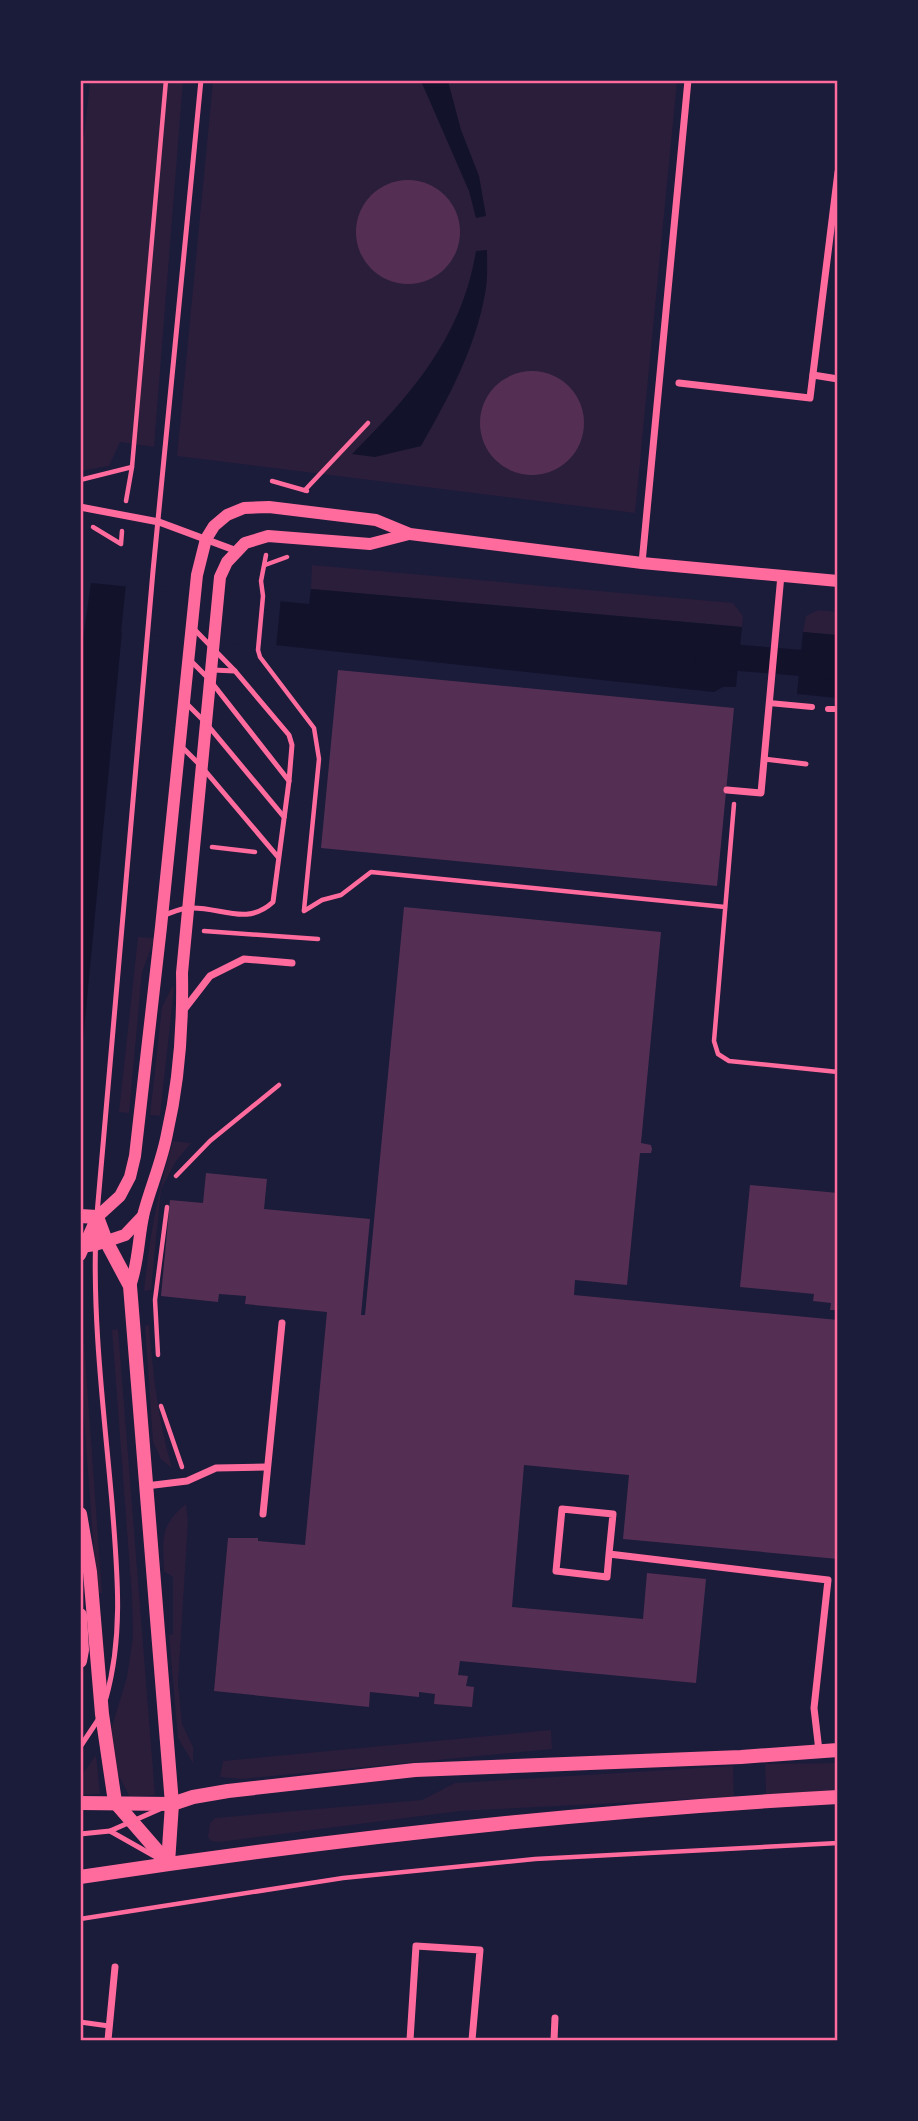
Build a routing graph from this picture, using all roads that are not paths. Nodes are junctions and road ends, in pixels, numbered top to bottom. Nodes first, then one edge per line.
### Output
1 (201, 80) edge
2 (688, 80) edge
3 (838, 172) edge
4 (813, 375) junction
5 (838, 379) edge
6 (679, 383) dead end
7 (80, 507) edge
8 (159, 522) junction
9 (410, 534) junction
10 (206, 539) junction
11 (237, 551) junction
12 (642, 563) junction
13 (781, 575) junction
14 (838, 581) edge
15 (192, 626) junction
16 (211, 646) junction
17 (189, 659) junction
18 (235, 671) junction
19 (210, 674) junction
20 (207, 697) junction
21 (225, 699) junction
22 (769, 699) junction
23 (184, 702) junction
24 (812, 707) dead end
25 (828, 709) dead end
26 (838, 709) edge
27 (205, 722) junction
28 (203, 741) junction
29 (222, 743) junction
30 (180, 745) junction
31 (764, 759) junction
32 (806, 764) dead end
33 (201, 766) junction
34 (289, 781) junction
35 (200, 786) junction
36 (218, 787) junction
37 (731, 790) road end
38 (284, 817) junction
39 (278, 856) junction
40 (188, 908) junction
41 (162, 916) junction
42 (292, 963) dead end
43 (183, 1011) junction
44 (143, 1215) junction
45 (80, 1216) edge
46 (97, 1217) junction
47 (89, 1247) edge
48 (130, 1286) junction
49 (282, 1323) dead end
50 (267, 1467) junction
51 (146, 1486) junction
52 (263, 1514) dead end
53 (81, 1516) edge
54 (80, 1525) edge
55 (609, 1554) junction
56 (80, 1615) edge
57 (80, 1661) edge
58 (102, 1714) junction
59 (80, 1747) edge
60 (838, 1750) edge
61 (819, 1751) junction
62 (838, 1797) edge
63 (116, 1802) junction
64 (80, 1803) edge
65 (172, 1804) junction
66 (132, 1821) junction
67 (110, 1831) junction
68 (80, 1834) edge
69 (168, 1863) junction
70 (80, 1877) edge
71 (115, 1967) dead end
72 (555, 2018) dead end
73 (80, 2022) edge
74 (109, 2026) junction
75 (108, 2040) edge
76 (410, 2040) edge
77 (472, 2040) edge
78 (554, 2040) edge

1 - 8 lane
2 - 12 street
3 - 4 street
4 - 5 street
4 - 6 street
7 - 8 street
8 - 10 street
8 - 46 lane
9 - 10 street
9 - 11 street
9 - 12 street
10 - 11 street
10 - 15 street
11 - 16 street
12 - 13 street
13 - 14 street
13 - 22 street
15 - 16 lane
15 - 17 street
16 - 18 lane
16 - 19 street
17 - 19 lane
17 - 23 street
18 - 19 lane
18 - 34 lane
19 - 20 street
19 - 21 lane
20 - 21 lane
20 - 27 street
21 - 34 lane
22 - 24 street
22 - 31 street
23 - 27 lane
23 - 30 street
25 - 26 street
27 - 28 street
27 - 29 lane
28 - 29 lane
28 - 33 street
29 - 38 lane
30 - 33 lane
30 - 41 street
31 - 32 lane
31 - 37 street
33 - 35 street
33 - 36 lane
34 - 38 lane
35 - 36 lane
35 - 40 street
36 - 39 lane
38 - 39 lane
39 - 40 lane
40 - 41 lane
40 - 43 street
41 - 46 street
42 - 43 street
43 - 44 street
44 - 47 street
44 - 48 street
45 - 46 main road
46 - 47 main road
46 - 47 street
47 - 48 main road
47 - 58 lane
48 - 51 main road
49 - 50 street
50 - 51 street
50 - 52 street
51 - 65 main road
53 - 54 main road
53 - 58 main road
55 - 55 street
55 - 61 street
56 - 57 main road
58 - 59 lane
58 - 63 main road
60 - 61 main road
61 - 65 main road
62 - 69 main road
63 - 64 main road
63 - 65 main road
63 - 66 main road
65 - 66 lane
65 - 69 main road
66 - 67 lane
66 - 69 main road
67 - 68 lane
67 - 69 lane
69 - 70 main road
71 - 74 street
72 - 78 street
73 - 74 lane
74 - 75 street
76 - 77 street

